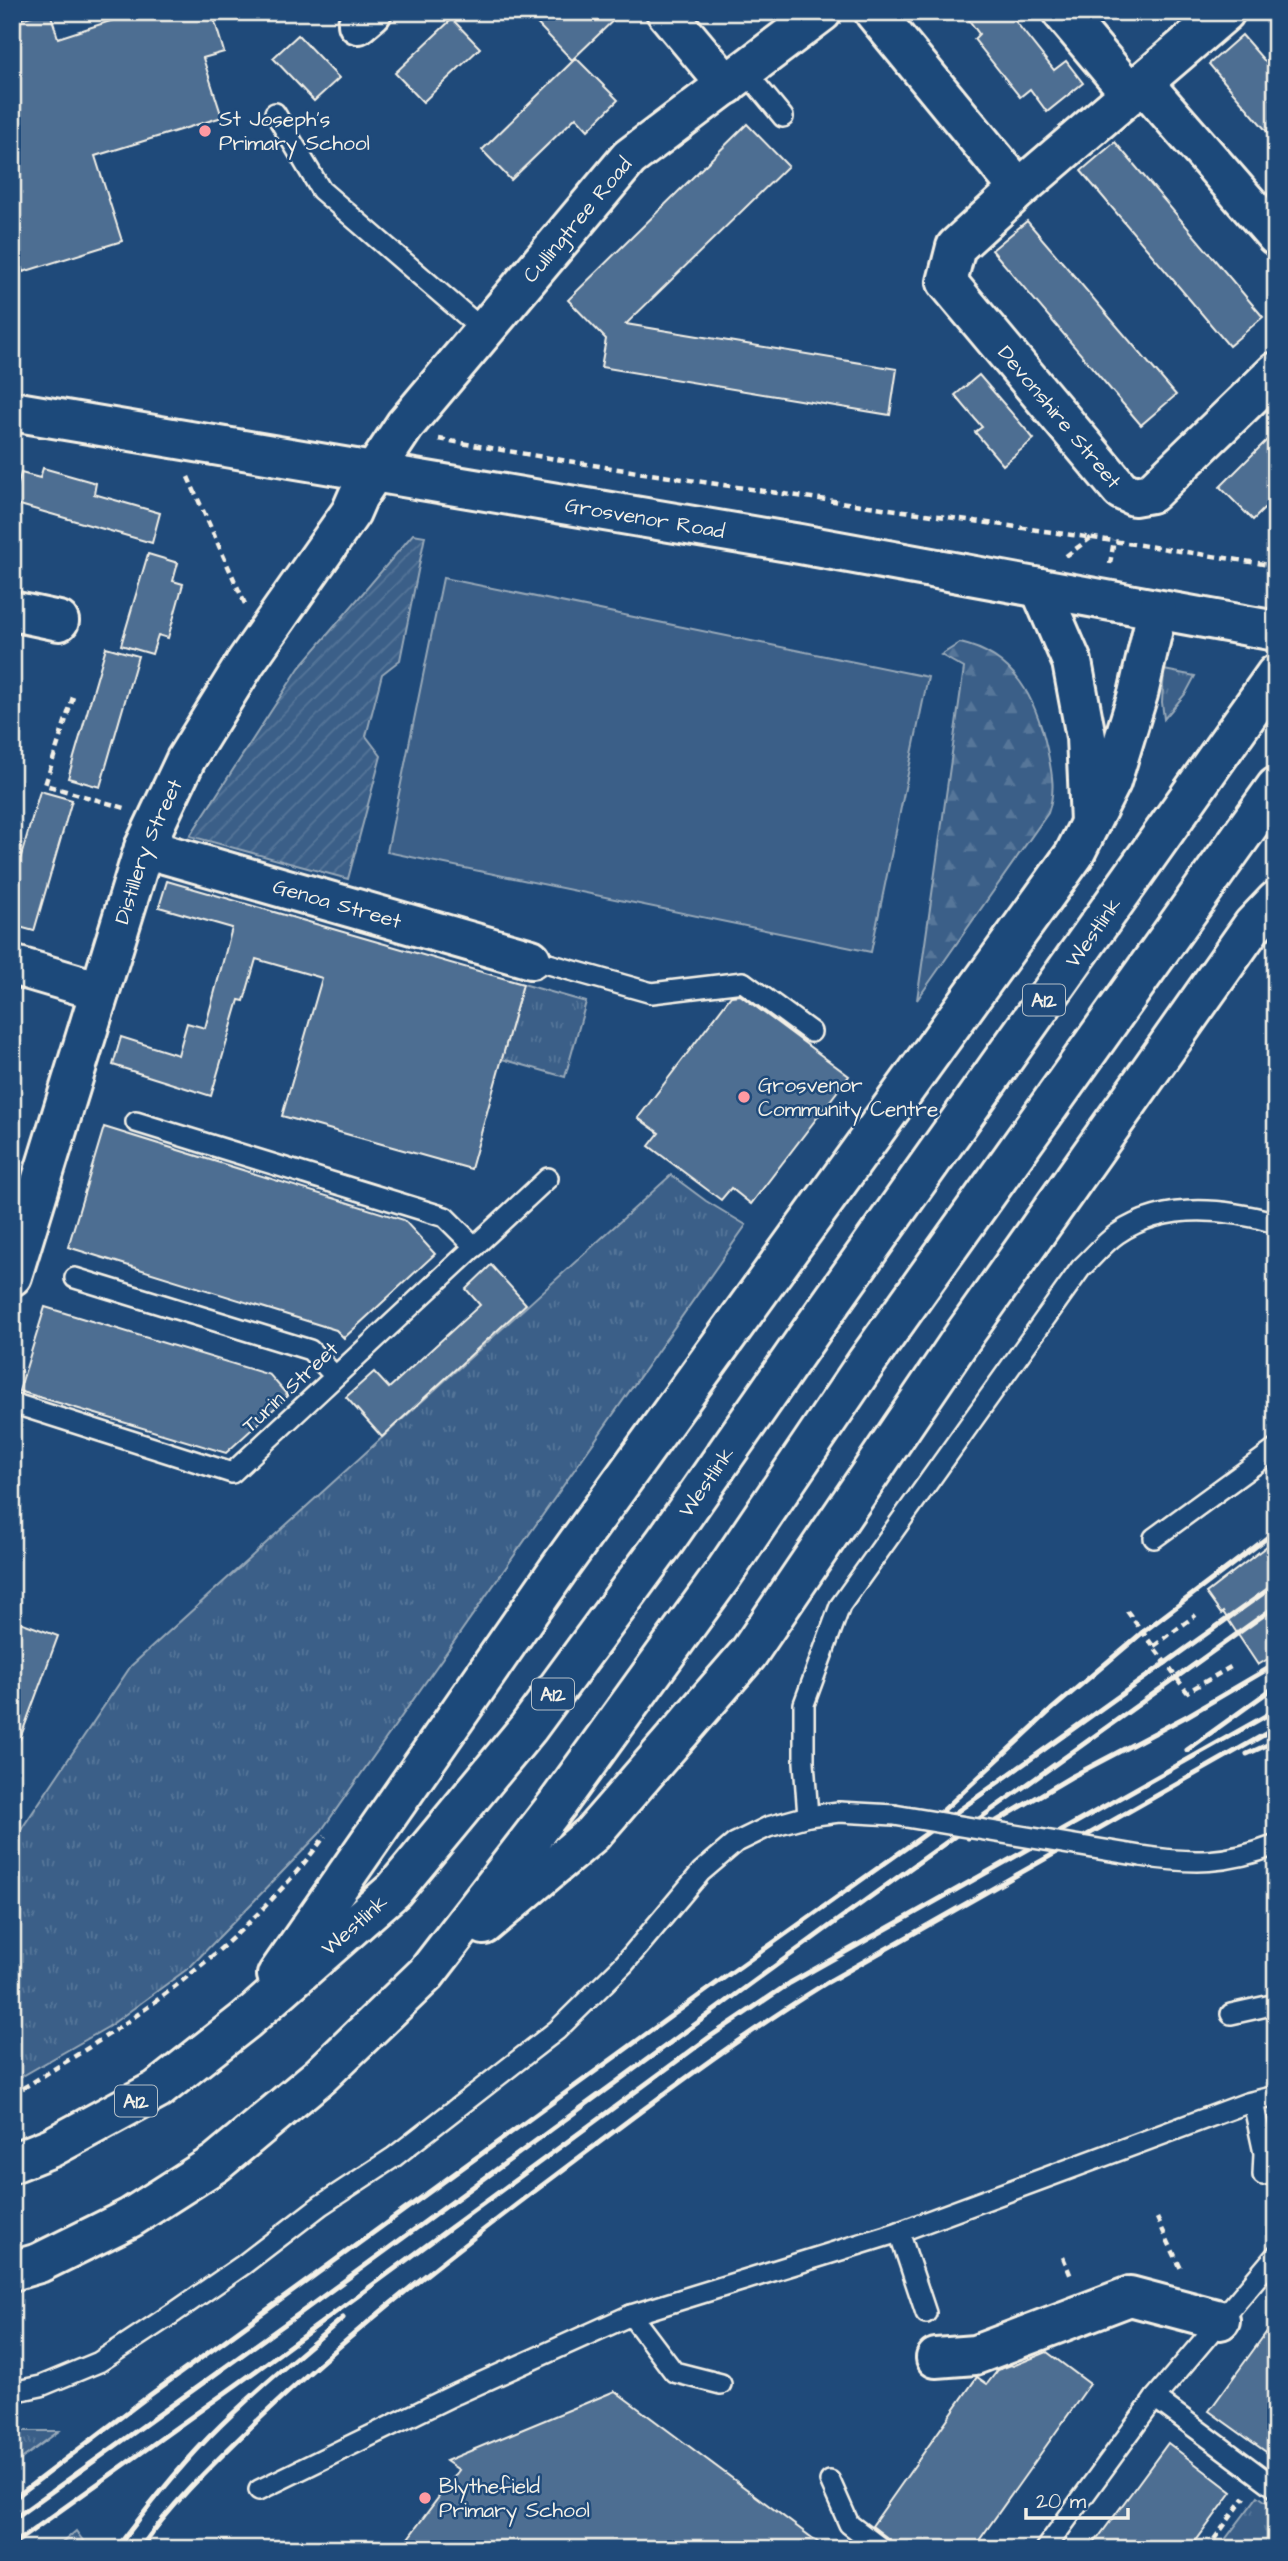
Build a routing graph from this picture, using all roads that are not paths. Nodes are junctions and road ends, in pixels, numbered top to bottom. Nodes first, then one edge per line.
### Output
1 (666, 12) edge
2 (822, 12) edge
3 (874, 12) edge
4 (1062, 12) edge
5 (1225, 12) edge
6 (736, 78) junction
7 (1138, 89) junction
8 (275, 113) dead end
9 (783, 117) dead end
10 (1019, 189) junction
11 (1276, 236) edge
12 (483, 330) junction
13 (1276, 372) edge
14 (12, 411) edge
15 (376, 471) junction
16 (1040, 588) junction
17 (12, 611) edge
18 (1157, 611) junction
19 (59, 621) dead end
20 (1267, 629) edge
21 (1276, 674) edge
22 (1276, 787) edge
23 (1090, 827) junction
24 (151, 833) junction
25 (1276, 901) edge
26 (531, 959) joint
27 (12, 965) edge
28 (100, 991) junction
29 (811, 1032) dead end
30 (136, 1122) dead end
31 (548, 1178) dead end
32 (1276, 1223) edge
33 (475, 1247) junction
34 (12, 1276) edge
35 (75, 1278) dead end
36 (335, 1376) junction
37 (12, 1402) edge
38 (1276, 1449) edge
39 (1154, 1538) dead end
40 (808, 1816) junction
41 (1276, 1845) edge
42 (426, 1974) junction
43 (1276, 2004) edge
44 (1231, 2014) dead end
45 (246, 2020) junction
46 (1276, 2096) edge
47 (1253, 2102) junction
48 (12, 2163) edge
49 (1263, 2175) dead end
50 (899, 2232) junction
51 (1276, 2255) edge
52 (12, 2271) edge
53 (926, 2314) dead end
54 (631, 2315) junction
55 (1220, 2320) junction
56 (936, 2358) dead end
57 (721, 2384) dead end
58 (12, 2392) edge
59 (1155, 2398) junction
60 (830, 2481) dead end
61 (1268, 2482) edge
62 (259, 2490) dead end
63 (882, 2549) edge
64 (1045, 2549) edge

1 - 6 main road
2 - 6 main road, Cullingtree Road
3 - 10 main road
4 - 7 main road
5 - 7 main road
6 - 9 lane
6 - 12 main road, Cullingtree Road
7 - 10 main road
7 - 11 main road
8 - 12 lane
10 - 13 main road, Devonshire Street
12 - 15 main road, Cullingtree Road
14 - 15 main road, Grosvenor Road
15 - 16 main road, Grosvenor Road
15 - 24 main road, Distillery Street
16 - 18 main road, Grosvenor Road
16 - 23 main road
17 - 19 main road
18 - 20 main road, Grosvenor Road
18 - 23 main road
21 - 45 main road, Westlink / A12
22 - 42 main road
23 - 45 main road
24 - 26 main road, Genoa Street
24 - 28 main road, Distillery Street
25 - 42 main road
26 - 29 lane
27 - 28 main road
28 - 34 main road, Distillery Street
30 - 33 lane
31 - 33 lane, Turin Street
32 - 40 lane
33 - 36 lane, Turin Street
35 - 36 lane
36 - 37 lane, Turin Street
38 - 39 lane
40 - 41 lane, bridge
40 - 58 lane
42 - 52 main road
43 - 44 lane
45 - 48 main road, Westlink / A12
46 - 47 lane
47 - 49 lane
47 - 50 lane
50 - 53 lane
50 - 54 lane
51 - 55 lane
54 - 57 lane
54 - 62 lane
55 - 56 main road
55 - 59 lane
59 - 61 lane
59 - 64 lane
60 - 63 lane

